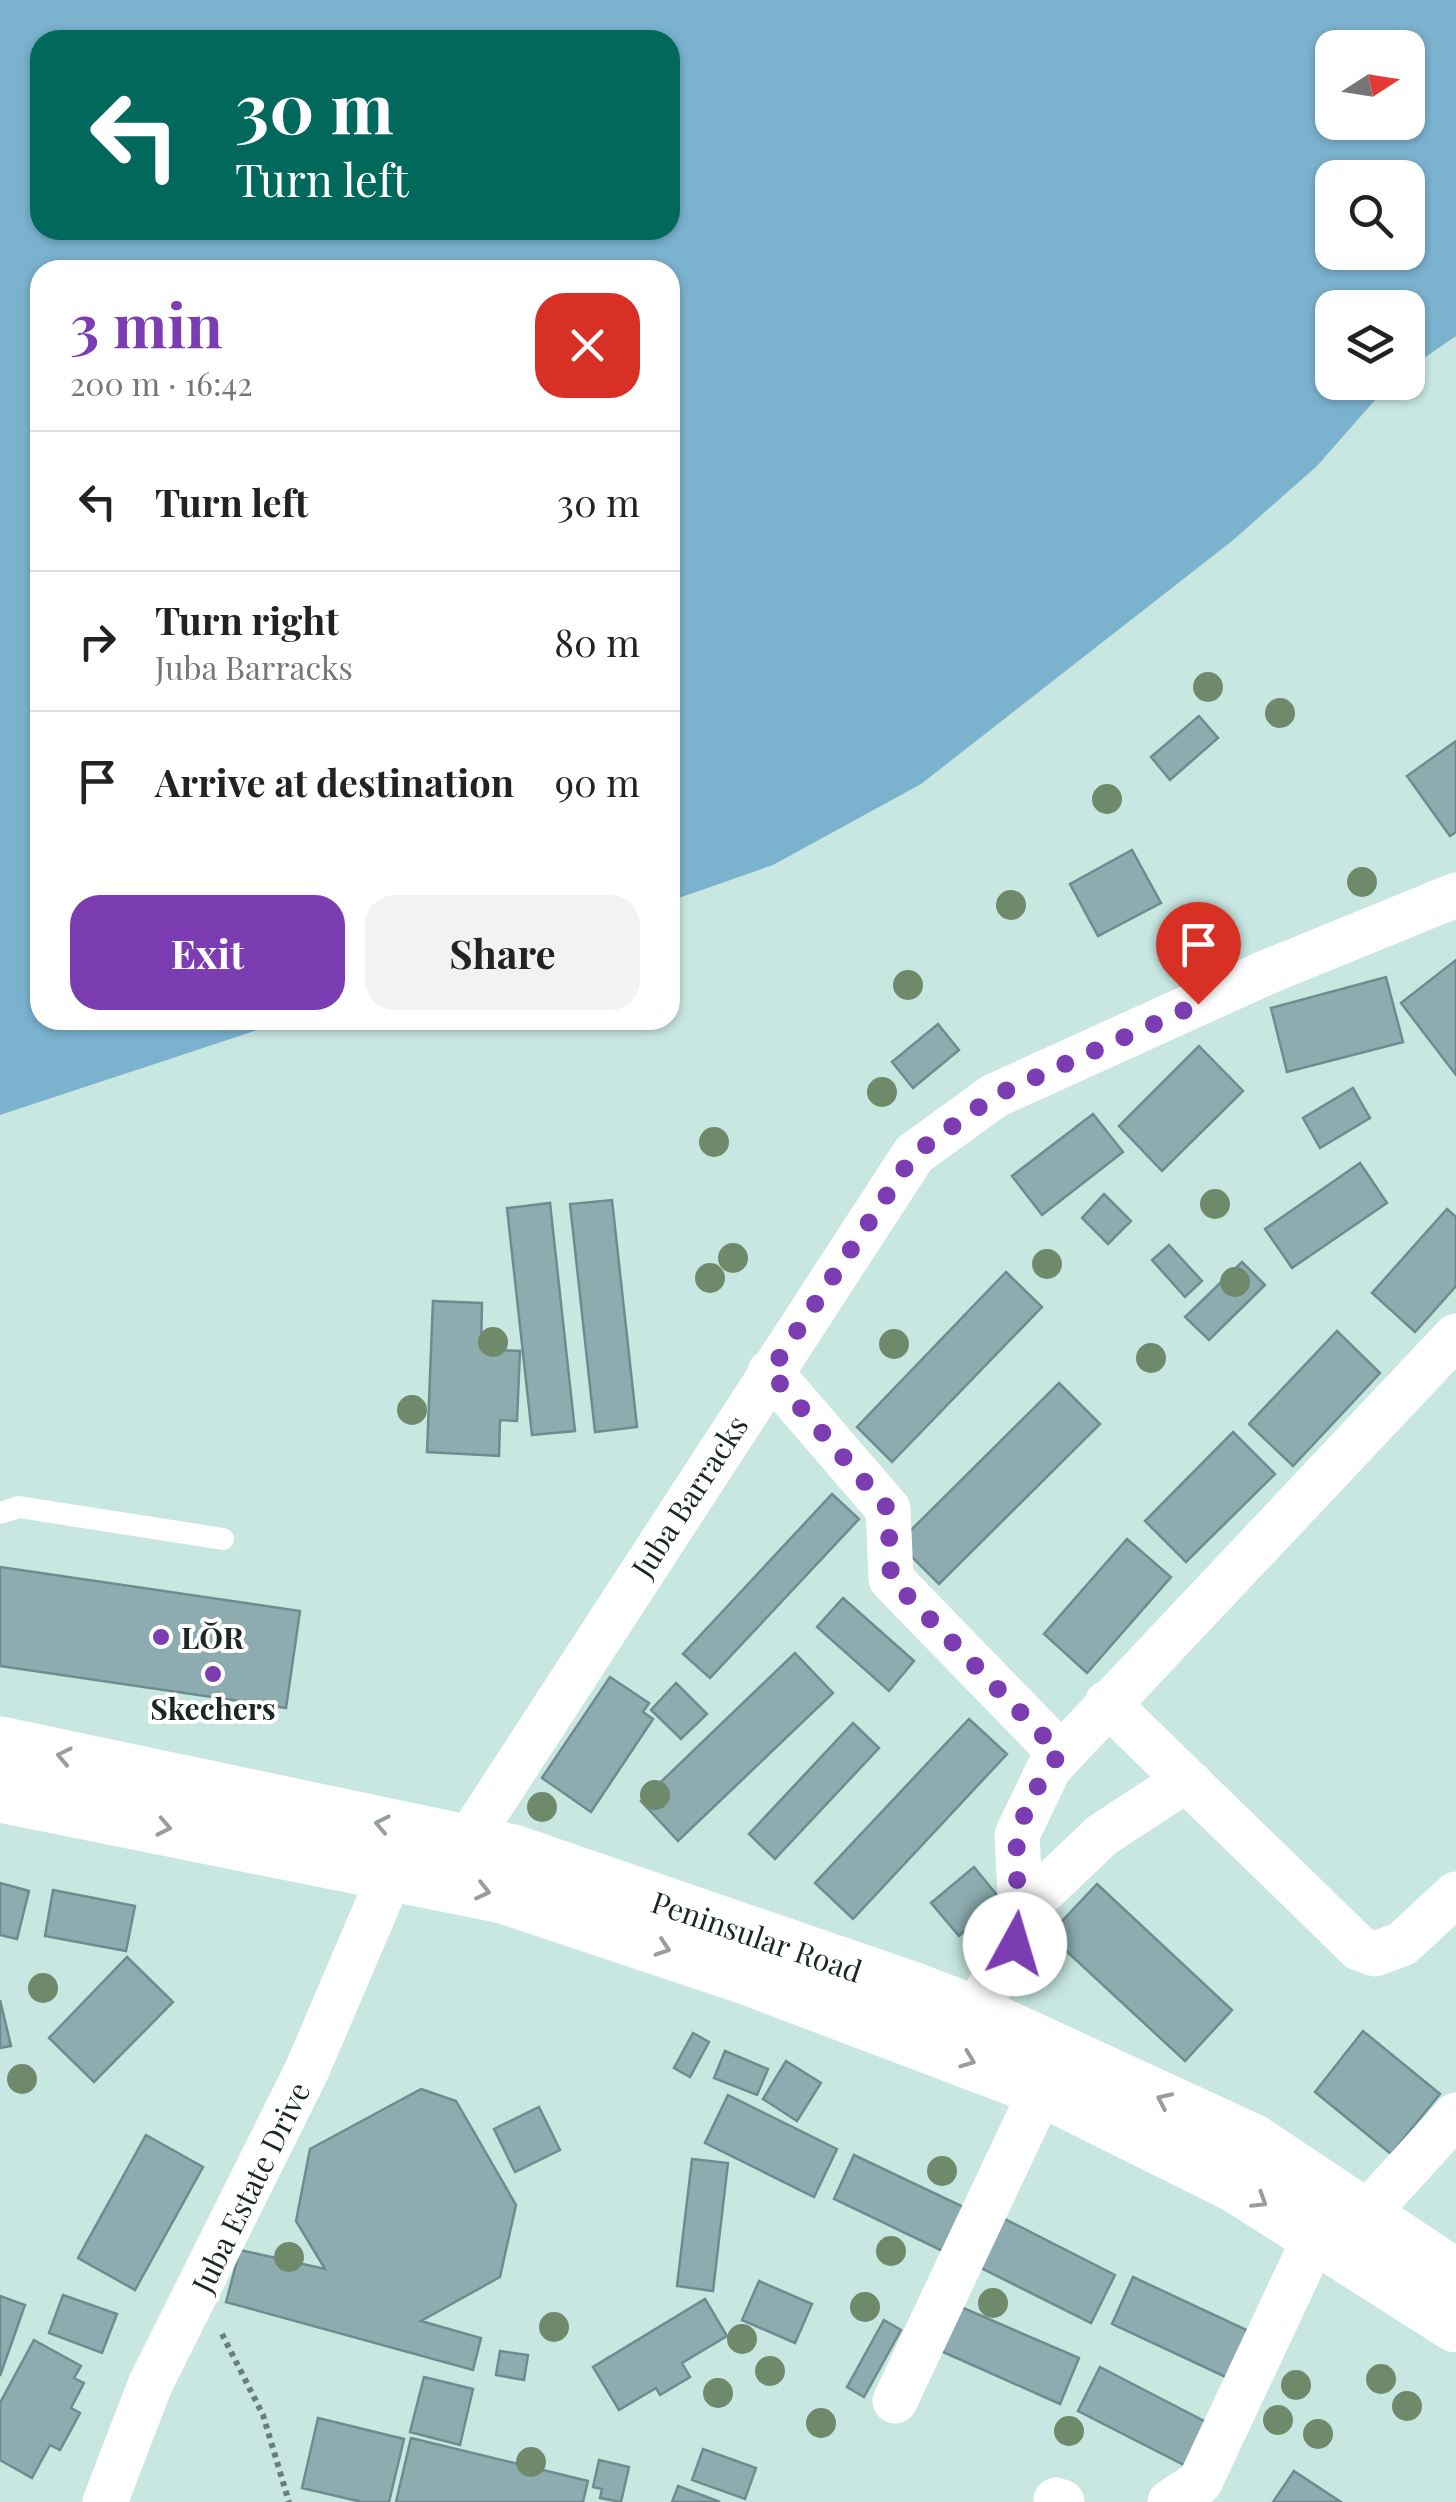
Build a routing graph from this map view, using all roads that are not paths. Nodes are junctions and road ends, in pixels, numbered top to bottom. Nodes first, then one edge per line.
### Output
1 (1456, 895) edge
2 (1456, 1336) edge
3 (770, 1372) junction
4 (0, 1513) edge
5 (223, 1539) dead end
6 (1107, 1703) junction
7 (0, 1744) edge
8 (1060, 1753) junction
9 (1190, 1783) junction
10 (0, 1795) edge
11 (467, 1842) junction
12 (392, 1871) junction
13 (1456, 1894) edge
14 (1022, 1912) junction
15 (974, 2013) junction
16 (1042, 2089) junction
17 (1456, 2116) edge
18 (1341, 2225) junction
19 (1456, 2277) edge
20 (1456, 2325) edge
21 (895, 2401) dead end
22 (105, 2502) edge
23 (1170, 2502) edge

1 - 3 street, Juba Barracks
2 - 6 street
3 - 8 street
3 - 11 street, Juba Barracks
4 - 5 lane
6 - 8 street
6 - 9 street
11 -> 7 main road, Peninsular Road
8 - 14 street
9 - 13 street
9 - 14 street
10 -> 12 main road, Peninsular Road
11 - 15 main road, Peninsular Road
12 -> 16 main road, Peninsular Road
12 - 22 street, Juba Estate Drive
14 - 15 street
18 -> 15 main road, Peninsular Road
16 -> 18 main road, Peninsular Road
16 - 21 street
17 - 18 street
18 - 19 main road, Peninsular Road
18 - 20 main road, Peninsular Road
18 - 23 street

